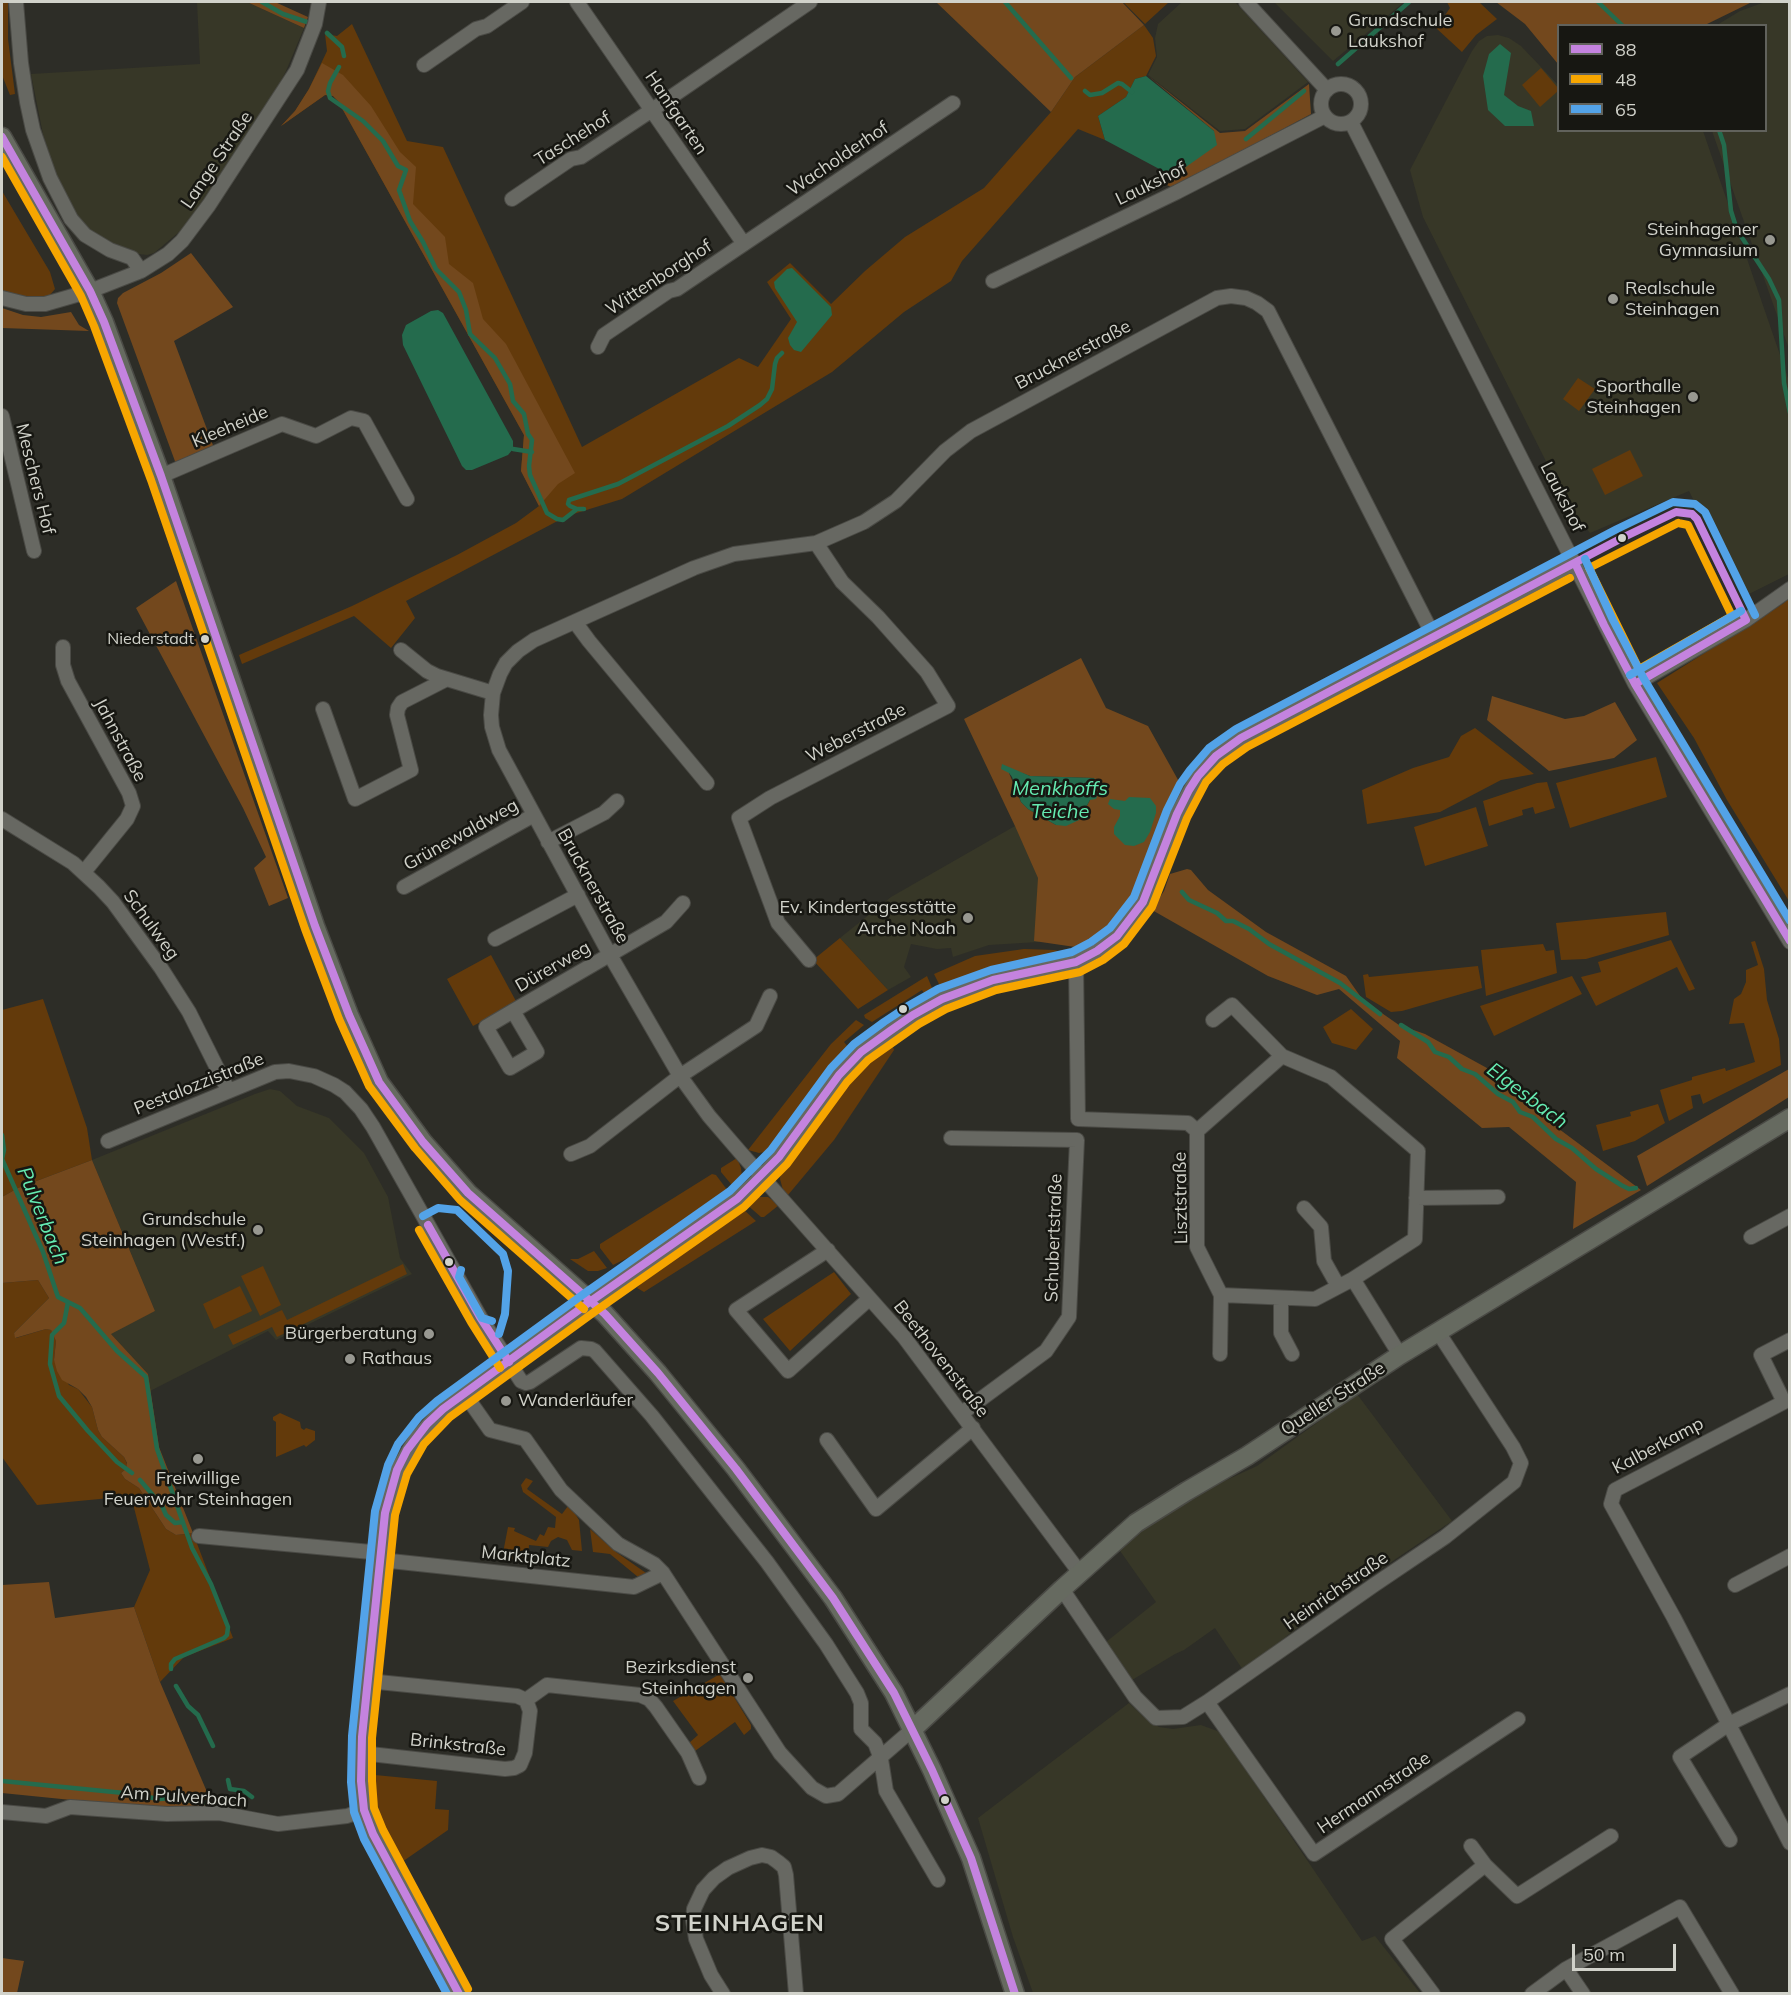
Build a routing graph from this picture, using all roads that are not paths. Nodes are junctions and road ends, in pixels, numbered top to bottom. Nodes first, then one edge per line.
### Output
1 (16, 2) edge
2 (319, 2) edge
3 (522, 2) edge
4 (577, 2) edge
5 (810, 2) edge
6 (1246, 2) edge
7 (424, 65) dead end
8 (1327, 90) junction
9 (953, 103) dead end
10 (652, 110) junction
11 (1325, 116) junction
12 (1351, 122) junction
13 (2, 137) edge
14 (512, 199) dead end
15 (744, 244) junction
16 (141, 271) junction
17 (993, 281) dead end
18 (90, 291) junction
19 (2, 298) edge
20 (598, 347) dead end
21 (2, 421) edge
22 (161, 476) junction
23 (407, 499) dead end
24 (816, 543) junction
25 (34, 551) dead end
26 (1575, 563) junction
27 (1790, 589) edge
28 (575, 622) junction
29 (1434, 637) junction
30 (63, 647) dead end
31 (401, 650) dead end
32 (447, 679) junction
33 (1635, 684) junction
34 (493, 693) junction
35 (323, 709) dead end
36 (707, 783) dead end
37 (617, 801) dead end
38 (534, 815) junction
39 (2, 819) edge
40 (548, 842) junction
41 (84, 872) junction
42 (404, 887) dead end
43 (578, 895) junction
44 (683, 903) dead end
45 (495, 939) dead end
46 (1790, 942) edge
47 (610, 955) junction
48 (809, 960) dead end
49 (1076, 962) junction
50 (770, 996) dead end
51 (513, 1011) dead end
52 (1213, 1020) dead end
53 (1282, 1056) junction
54 (680, 1076) junction
55 (228, 1090) junction
56 (1790, 1118) edge
57 (1197, 1131) junction
58 (951, 1138) dead end
59 (108, 1141) dead end
60 (571, 1154) dead end
61 (762, 1176) junction
62 (1498, 1197) dead end
63 (1416, 1198) junction
64 (1304, 1208) dead end
65 (1790, 1216) edge
66 (1751, 1237) dead end
67 (828, 1250) junction
68 (1353, 1279) junction
69 (1338, 1286) junction
70 (1221, 1295) junction
71 (1281, 1298) junction
72 (869, 1299) junction
73 (591, 1301) junction
74 (1438, 1332) junction
75 (1790, 1340) edge
76 (1220, 1354) dead end
77 (1292, 1354) dead end
78 (1400, 1355) junction
79 (509, 1362) junction
80 (464, 1394) junction
81 (1787, 1402) edge
82 (962, 1413) junction
83 (973, 1428) junction
84 (826, 1440) dead end
85 (199, 1536) dead end
86 (1790, 1556) edge
87 (381, 1557) junction
88 (663, 1573) junction
89 (1080, 1573) junction
90 (1735, 1586) dead end
91 (1062, 1589) junction
92 (368, 1681) junction
93 (1790, 1694) edge
94 (526, 1700) junction
95 (1207, 1702) junction
96 (1518, 1719) dead end
97 (1729, 1724) junction
98 (913, 1729) junction
99 (361, 1753) junction
100 (881, 1759) junction
101 (699, 1778) dead end
102 (364, 1810) junction
103 (2, 1812) edge
104 (1611, 1836) dead end
105 (1730, 1840) dead end
106 (1790, 1843) edge
107 (1471, 1846) dead end
108 (1485, 1865) junction
109 (938, 1880) dead end
110 (1566, 1970) junction
111 (459, 1994) edge
112 (723, 1994) edge
113 (796, 1994) edge
114 (1015, 1994) edge
115 (1433, 1994) edge
116 (1532, 1994) edge
117 (1583, 1994) edge
118 (1732, 1994) edge

1 - 16 street
2 - 16 street, Lange Straße
3 - 7 street
4 - 10 street, Hanfgarten
5 - 10 street, Taschehof
6 - 8 street
8 - 11 street
8 - 12 street
9 - 15 street, Wacholderhof
10 - 14 street, Taschehof
10 - 15 street, Hanfgarten
11 - 12 street
11 - 17 street, Laukshof
12 - 26 street, Laukshof
13 - 18 main road
15 - 20 street, Wittenborghof
16 - 18 street, Lange Straße
18 - 19 street
18 - 22 main road
21 - 25 street, Meschers Hof
22 - 23 street, Kleeheide
22 - 73 main road
24 - 28 street, Brucknerstraße
24 - 29 street, Brucknerstraße
24 - 48 street, Weberstraße
26 - 29 street
26 - 33 street, Laukshof
27 - 33 street
28 - 34 street, Brucknerstraße
28 - 36 street
29 - 49 street
30 - 41 street, Jahnstraße
31 - 32 street
32 - 34 street
32 - 35 street
33 - 46 street, Laukshof
34 - 38 street, Brucknerstraße
37 - 40 street
38 - 40 street, Brucknerstraße
38 - 42 street, Grünewaldweg
39 - 41 street, Schulweg
40 - 43 street, Brucknerstraße
41 - 55 street, Schulweg
43 - 45 street
43 - 47 street, Brucknerstraße
44 - 47 street, Dürerweg
47 - 51 street, Dürerweg
47 - 54 street, Brucknerstraße
49 - 57 street
49 - 61 street
50 - 54 street
52 - 53 street
53 - 57 street
53 - 63 street
54 - 60 street
54 - 61 street, Brucknerstraße
55 - 59 street, Pestalozzistraße
55 - 79 street, Pestalozzistraße
56 - 74 main road, Queller Straße
57 - 70 street, Lisztstraße
58 - 82 street, Schubertstraße
61 - 67 street, Beethovenstraße
61 - 73 street
62 - 63 street
63 - 68 street
64 - 69 street
65 - 66 street
67 - 72 street, Beethovenstraße
67 - 72 street
68 - 69 street
68 - 78 street
69 - 71 street
70 - 71 street
70 - 76 street, Lisztstraße
71 - 77 street
72 - 82 street, Beethovenstraße
73 - 79 street
73 - 98 main road
74 - 78 main road, Queller Straße
74 - 95 street, Heinrichstraße
75 - 81 street, Kalberkamp
78 - 89 main road, Queller Straße
79 - 80 street
79 - 100 street, Pestalozzistraße
80 - 87 street
80 - 88 street
81 - 97 street, Kalberkamp
82 - 83 street, Beethovenstraße
83 - 84 street
83 - 89 street, Beethovenstraße
85 - 87 street, Marktplatz
86 - 90 street
87 - 88 street, Marktplatz
87 - 92 street
88 - 100 street
89 - 91 main road, Queller Straße
91 - 95 street, Heinrichstraße
91 - 98 main road, Queller Straße
92 - 94 street
92 - 99 street
93 - 97 street
94 - 99 street, Brinkstraße
94 - 101 street
95 - 96 street, Hermannstraße
97 - 105 street
97 - 106 street, Kalberkamp
98 - 100 street
98 - 114 main road
99 - 102 street
100 - 109 street
102 - 103 street, Am Pulverbach
102 - 111 street
104 - 108 street
107 - 108 street
108 - 115 street
110 - 116 street
110 - 117 street
110 - 118 street
112 - 113 street

